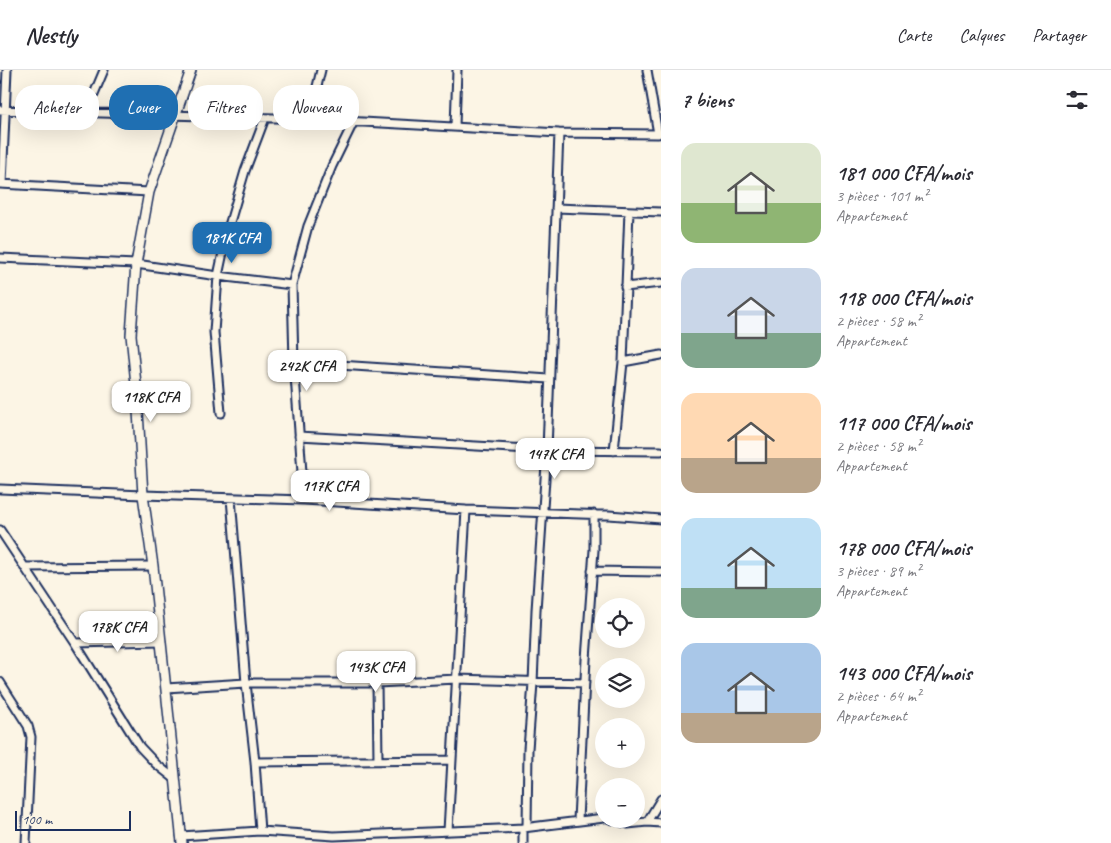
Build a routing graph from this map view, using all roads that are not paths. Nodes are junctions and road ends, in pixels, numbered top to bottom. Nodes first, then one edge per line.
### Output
1 (6, 70) edge
2 (104, 70) edge
3 (191, 70) edge
4 (321, 70) edge
5 (457, 70) edge
6 (647, 70) edge
7 (98, 85) edge
8 (317, 85) edge
9 (178, 107) edge
10 (3, 110) edge
11 (178, 115) edge
12 (265, 118) junction
13 (273, 118) edge
14 (359, 121) edge
15 (455, 126) junction
16 (170, 130) edge
17 (350, 130) edge
18 (559, 133) junction
19 (659, 134) edge
20 (1, 184) edge
21 (150, 192) junction
22 (556, 208) junction
23 (629, 211) junction
24 (661, 212) edge
25 (0, 258) edge
26 (136, 264) junction
27 (218, 276) junction
28 (661, 284) edge
29 (292, 285) junction
30 (625, 287) junction
31 (661, 355) edge
32 (294, 362) junction
33 (623, 362) junction
34 (549, 379) junction
35 (221, 413) dead end
36 (299, 436) junction
37 (547, 450) junction
38 (661, 451) edge
39 (614, 452) junction
40 (0, 489) edge
41 (143, 495) junction
42 (231, 498) junction
43 (304, 500) junction
44 (466, 510) junction
45 (543, 513) junction
46 (594, 514) junction
47 (661, 519) edge
48 (0, 530) edge
49 (153, 566) junction
50 (24, 567) junction
51 (592, 571) junction
52 (661, 572) edge
53 (161, 641) junction
54 (75, 643) junction
55 (457, 679) junction
56 (0, 682) edge
57 (377, 682) junction
58 (533, 682) junction
59 (246, 683) junction
60 (585, 683) junction
61 (166, 688) junction
62 (378, 760) junction
63 (451, 760) junction
64 (255, 762) junction
65 (175, 779) junction
66 (661, 799) edge
67 (595, 819) edge
68 (578, 820) junction
69 (647, 822) joint
70 (661, 823) edge
71 (525, 828) junction
72 (260, 831) junction
73 (448, 831) junction
74 (182, 839) edge
75 (334, 839) edge
76 (26, 843) edge
77 (523, 843) edge

1 - 10 street
2 - 7 street
3 - 9 street
4 - 8 street
5 - 15 street
6 - 19 street
10 - 20 street
11 - 12 street
12 - 13 street
12 - 27 street
14 - 15 street
15 - 18 street
16 - 21 street
17 - 29 street
18 - 19 street
18 - 22 street
20 - 21 street
21 - 26 street
22 - 23 street
22 - 34 street
23 - 24 street
23 - 30 street
25 - 26 street
26 - 27 street
26 - 41 street
27 - 29 street
27 - 35 street
28 - 30 street
29 - 32 street
30 - 33 street
31 - 33 street
32 - 34 street
32 - 36 street
33 - 39 street
34 - 37 street
36 - 37 street
36 - 43 street
37 - 39 street
37 - 45 street
38 - 39 street
40 - 41 street
41 - 42 street
41 - 49 street
42 - 43 street
42 - 59 street
43 - 44 street
44 - 45 street
44 - 55 street
45 - 46 street
45 - 58 street
46 - 47 street
46 - 51 street
48 - 50 street
49 - 50 street
49 - 53 street
50 - 54 street
51 - 52 street
51 - 60 street
53 - 54 street
53 - 61 street
54 - 65 street
55 - 57 street
55 - 58 street
55 - 63 street
56 - 76 street
57 - 59 street
57 - 62 street
58 - 60 street
58 - 71 street
59 - 61 street
59 - 64 street
60 - 68 street
61 - 65 street
62 - 63 street
62 - 64 street
63 - 73 street
64 - 72 street
65 - 74 street
66 - 69 street
67 - 68 street
68 - 71 street
69 - 70 street
71 - 73 street
71 - 77 street
72 - 74 street
72 - 75 street
73 - 75 street

